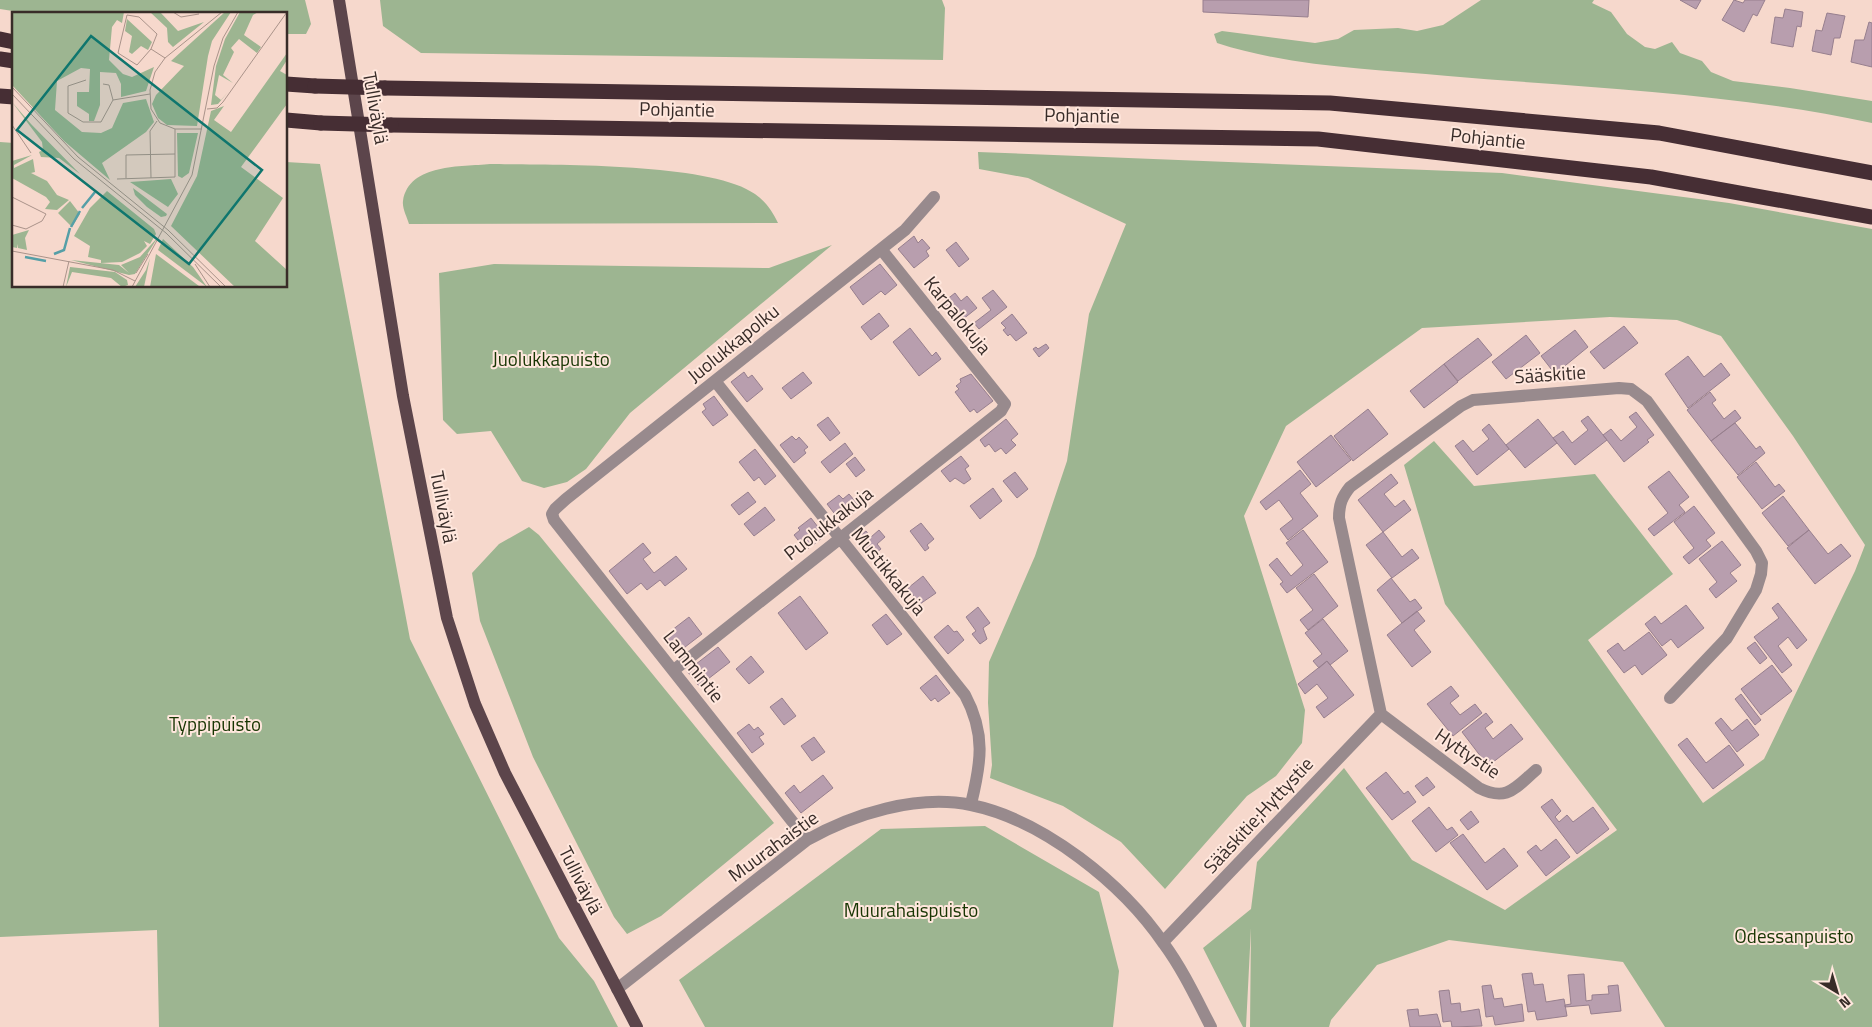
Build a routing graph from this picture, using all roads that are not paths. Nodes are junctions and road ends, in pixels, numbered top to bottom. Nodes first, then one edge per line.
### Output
1 (339, 0) edge
2 (288, 84) edge
3 (288, 120) edge
4 (1872, 172) edge
5 (934, 197) dead end
6 (1872, 217) edge
7 (881, 249) junction
8 (715, 382) junction
9 (1005, 404) joint
10 (552, 514) joint
11 (839, 538) junction
12 (674, 670) junction
13 (1670, 698) dead end
14 (1381, 714) junction
15 (1536, 770) dead end
16 (971, 804) junction
17 (807, 840) junction
18 (1163, 942) junction
19 (617, 989) junction
20 (637, 1027) edge
21 (1211, 1027) edge

1 - 19 main road, Tulliväylä
2 - 4 highway, Pohjantie, bridge
3 - 6 highway, Pohjantie, bridge
5 - 7 street, Juolukkapolku
7 - 8 street, Juolukkapolku
7 - 9 street, Karpalokuja
8 - 10 street, Juolukkapolku
8 - 11 street, Mustikkakuja
9 - 11 street, Puolukkakuja
10 - 12 street, Lammintie
11 - 12 street, Puolukkakuja
11 - 16 street, Mustikkakuja
12 - 17 street, Lammintie
13 - 14 street, Sääskitie
14 - 15 street, Hyttystie
14 - 18 street, Sääskitie;Hyttystie
16 - 17 street, Muurahaistie
16 - 18 street, Muurahaistie
17 - 19 street, Muurahaistie
18 - 21 street, Muurahaistie
19 - 20 main road, Tulliväylä

